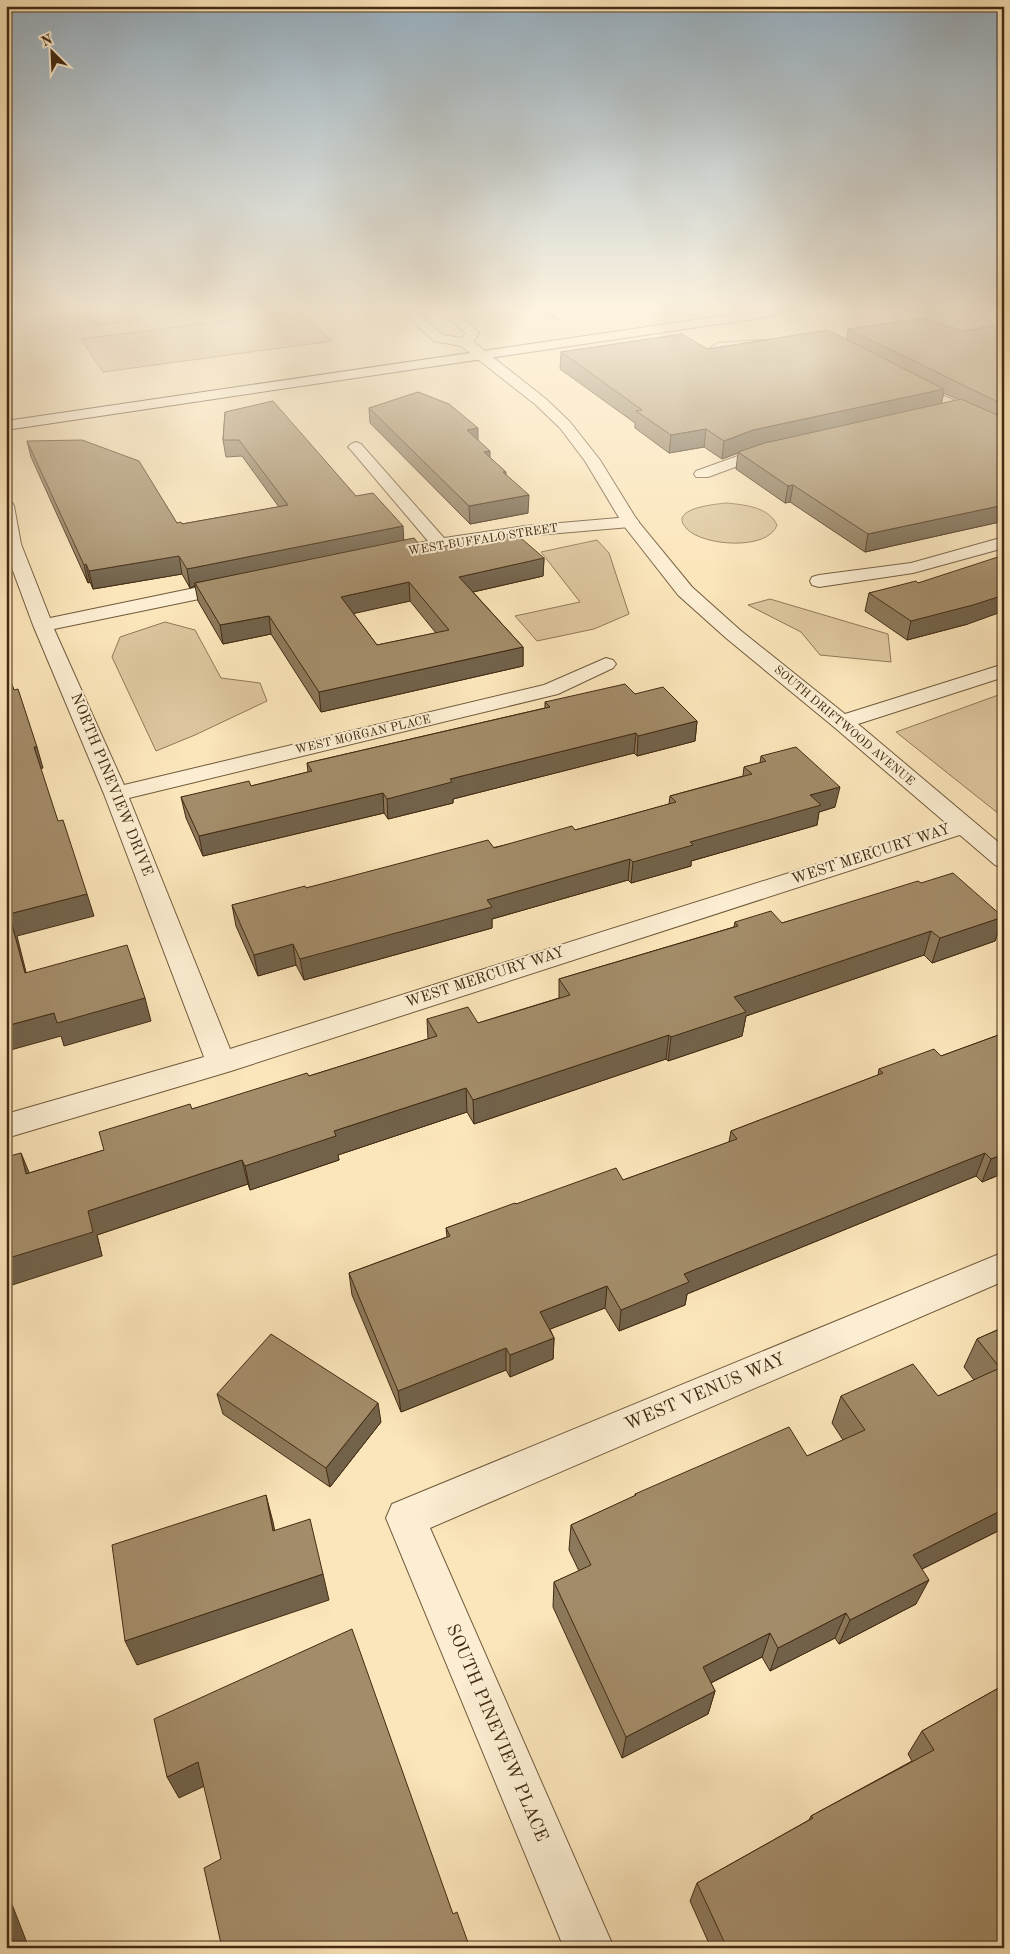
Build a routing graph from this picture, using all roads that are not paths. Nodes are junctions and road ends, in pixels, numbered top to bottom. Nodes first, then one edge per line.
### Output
1 (165, 402) edge
2 (541, 402) edge
3 (947, 402) edge
4 (958, 408) junction
5 (933, 414) edge
6 (6, 426) edge
7 (1004, 431) edge
8 (356, 446) dead end
9 (784, 446) edge
10 (702, 474) dead end
11 (6, 506) edge
12 (630, 522) junction
13 (1004, 542) edge
14 (440, 544) junction
15 (372, 558) edge
16 (819, 581) dead end
17 (247, 583) edge
18 (43, 625) junction
19 (606, 664) dead end
20 (1004, 670) edge
21 (842, 722) junction
22 (116, 794) junction
23 (963, 826) junction
24 (1004, 860) edge
25 (221, 1062) junction
26 (6, 1126) edge
27 (1004, 1266) edge
28 (406, 1518) joint
29 (589, 1948) edge

1 - 6 street
2 - 12 street, SOUTH DRIFTWOOD AVENUE
3 - 4 street
4 - 5 street
4 - 7 street
8 - 14 street
9 - 10 street
11 - 18 street, NORTH PINEVIEW DRIVE
12 - 14 street, WEST BUFFALO STREET
12 - 21 street, SOUTH DRIFTWOOD AVENUE
13 - 16 street
14 - 15 street, WEST BUFFALO STREET
17 - 18 street
18 - 22 street, NORTH PINEVIEW DRIVE
19 - 22 street, WEST MORGAN PLACE
20 - 21 street
21 - 23 street, SOUTH DRIFTWOOD AVENUE
22 - 25 street, NORTH PINEVIEW DRIVE
23 - 24 street, SOUTH DRIFTWOOD AVENUE
23 - 25 street, WEST MERCURY WAY
25 - 26 street, WEST MERCURY WAY
27 - 28 street, WEST VENUS WAY
28 - 29 street, SOUTH PINEVIEW PLACE

